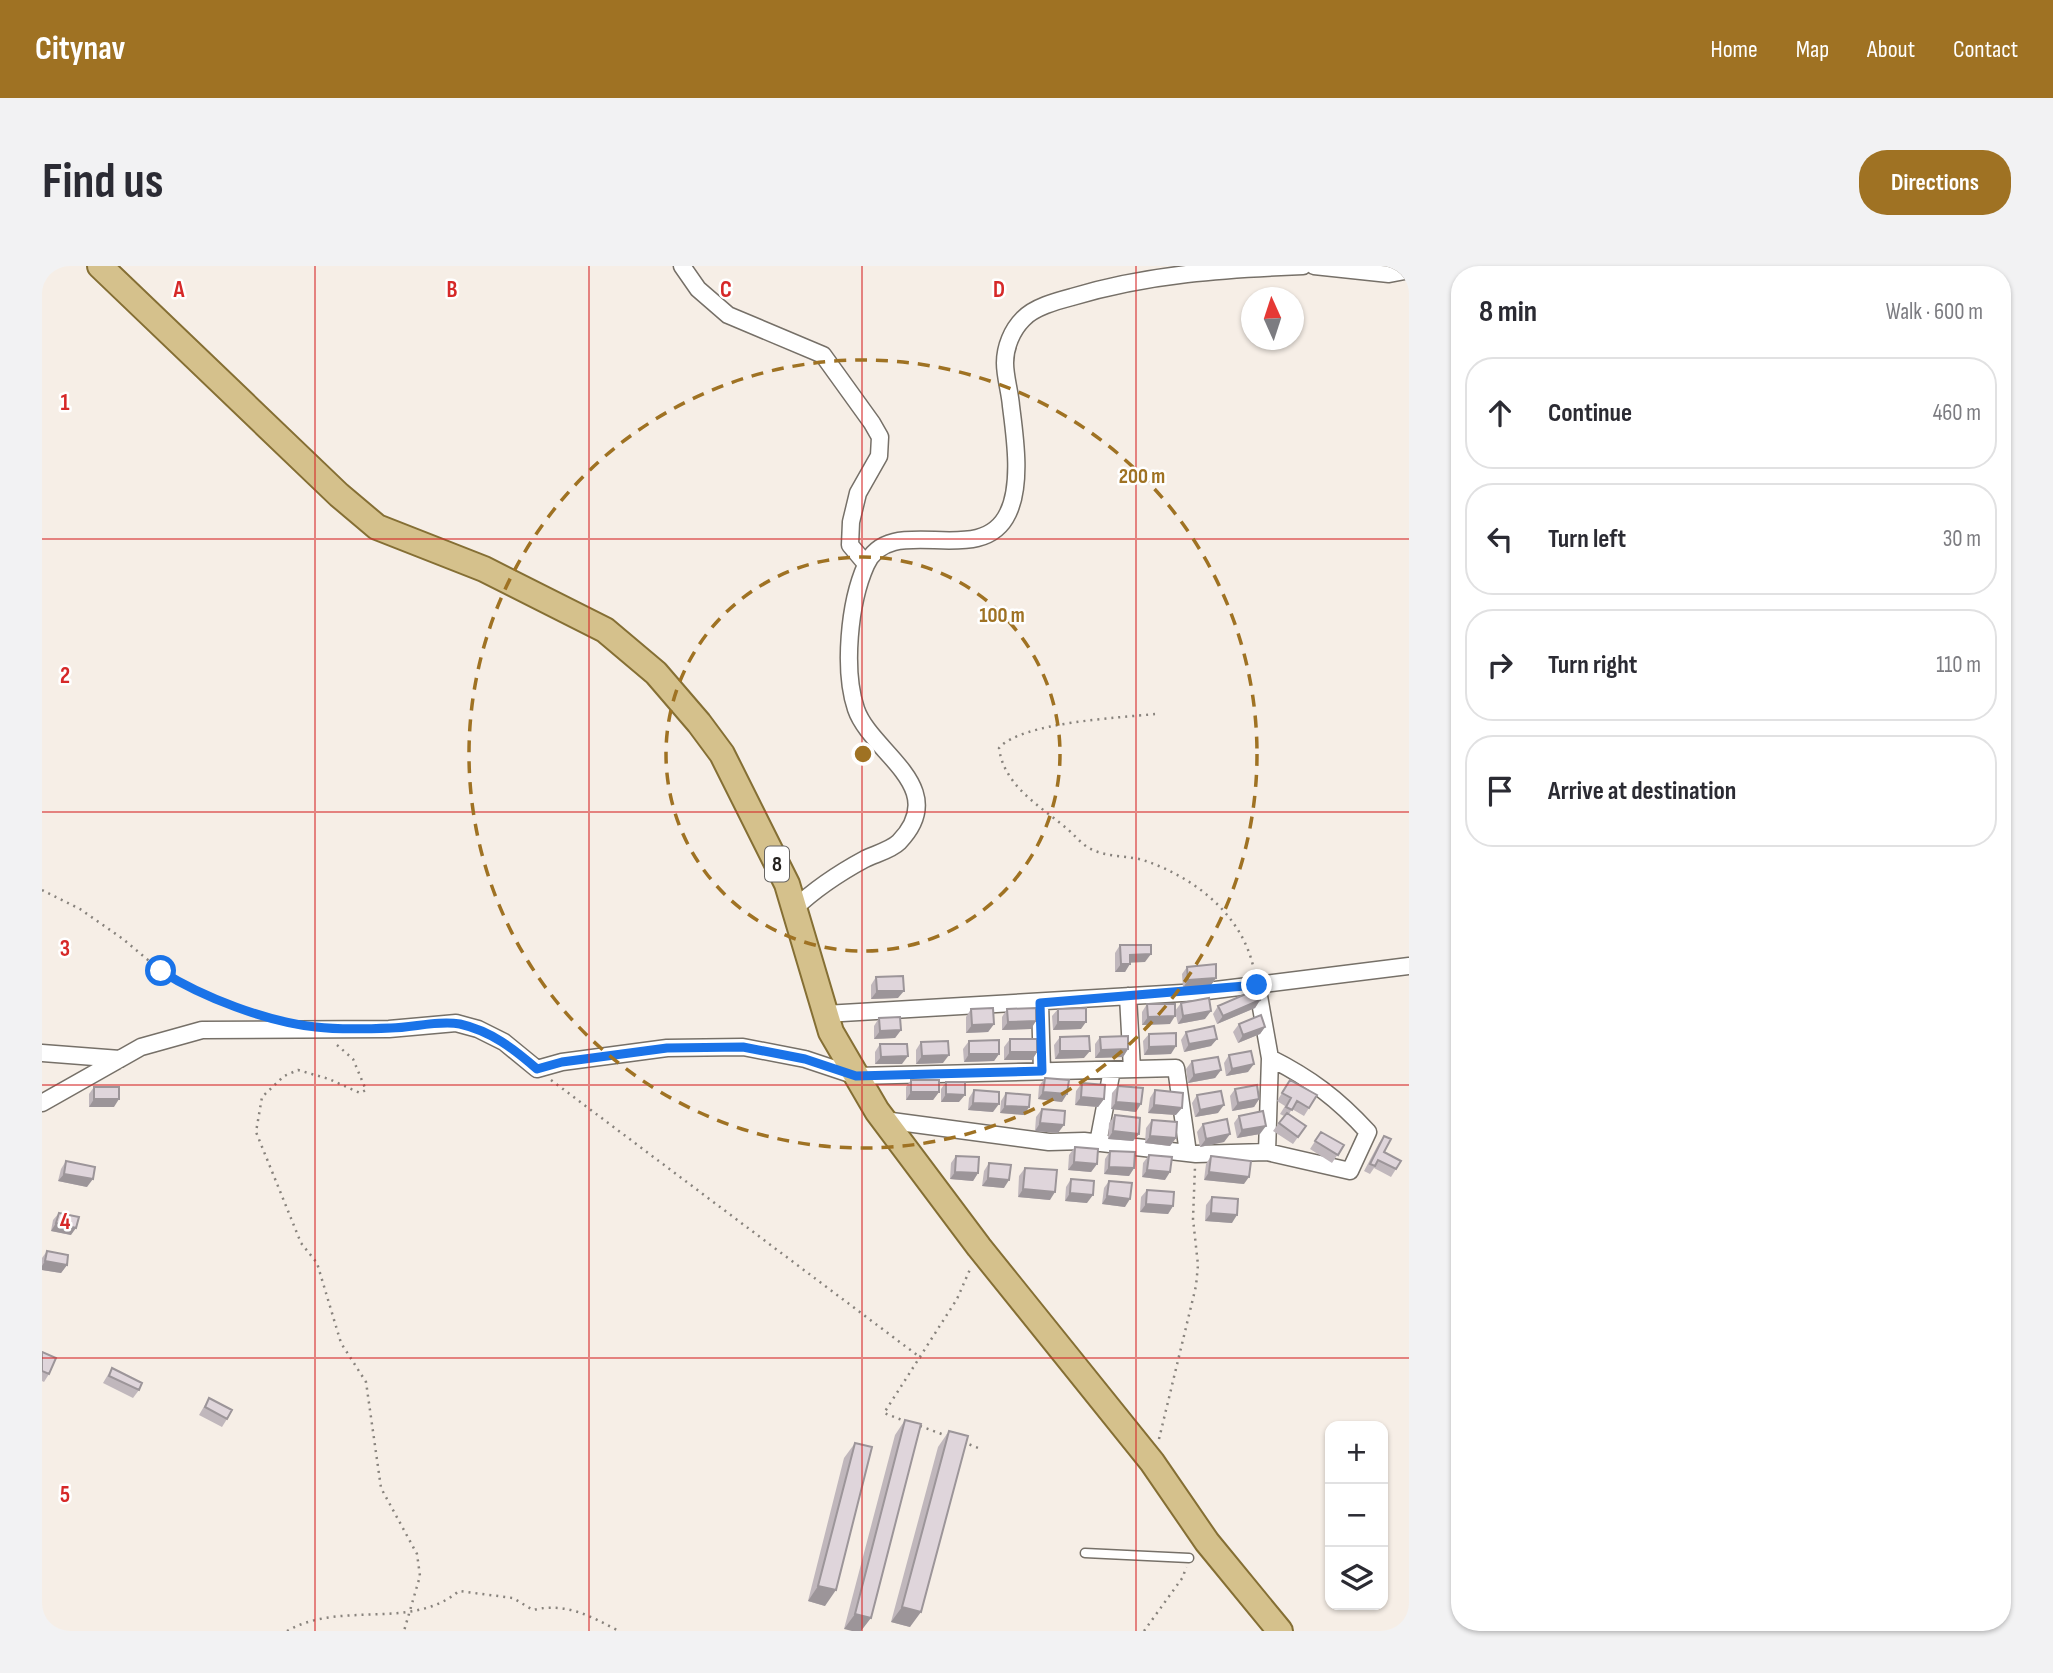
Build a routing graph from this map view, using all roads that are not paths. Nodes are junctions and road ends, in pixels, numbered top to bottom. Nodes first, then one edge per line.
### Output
1 (100, 266) edge
2 (682, 266) edge
3 (1303, 266) edge
4 (1314, 266) edge
5 (1409, 270) edge
6 (866, 564) junction
7 (794, 909) junction
8 (1409, 965) edge
9 (1257, 985) junction
10 (1128, 996) junction
11 (1040, 1003) junction
12 (825, 1014) junction
13 (42, 1053) edge
14 (1270, 1058) junction
15 (120, 1059) junction
16 (1112, 1069) junction
17 (1132, 1069) junction
18 (1042, 1071) junction
19 (856, 1076) junction
20 (42, 1103) edge
21 (884, 1121) junction
22 (1098, 1143) junction
23 (1267, 1152) junction
24 (1192, 1154) junction
25 (1085, 1553) dead end
26 (1189, 1558) road end
27 (1280, 1631) edge

1 - 7 main road, 8
2 - 6 street
3 - 6 street
4 - 5 street
6 - 7 street
7 - 12 main road, 8
8 - 9 street
9 - 10 street
9 - 14 street
10 - 11 street
10 - 17 street
11 - 12 street
11 - 18 street
12 - 19 main road, 8
13 - 15 street
14 - 23 street
14 - 23 street
15 - 19 street
15 - 20 street
16 - 17 street
16 - 18 street
16 - 22 street
17 - 24 street
18 - 19 street
19 - 21 main road, 8
21 - 22 street
21 - 27 main road, 8
22 - 24 street
23 - 24 street
25 - 26 lane

